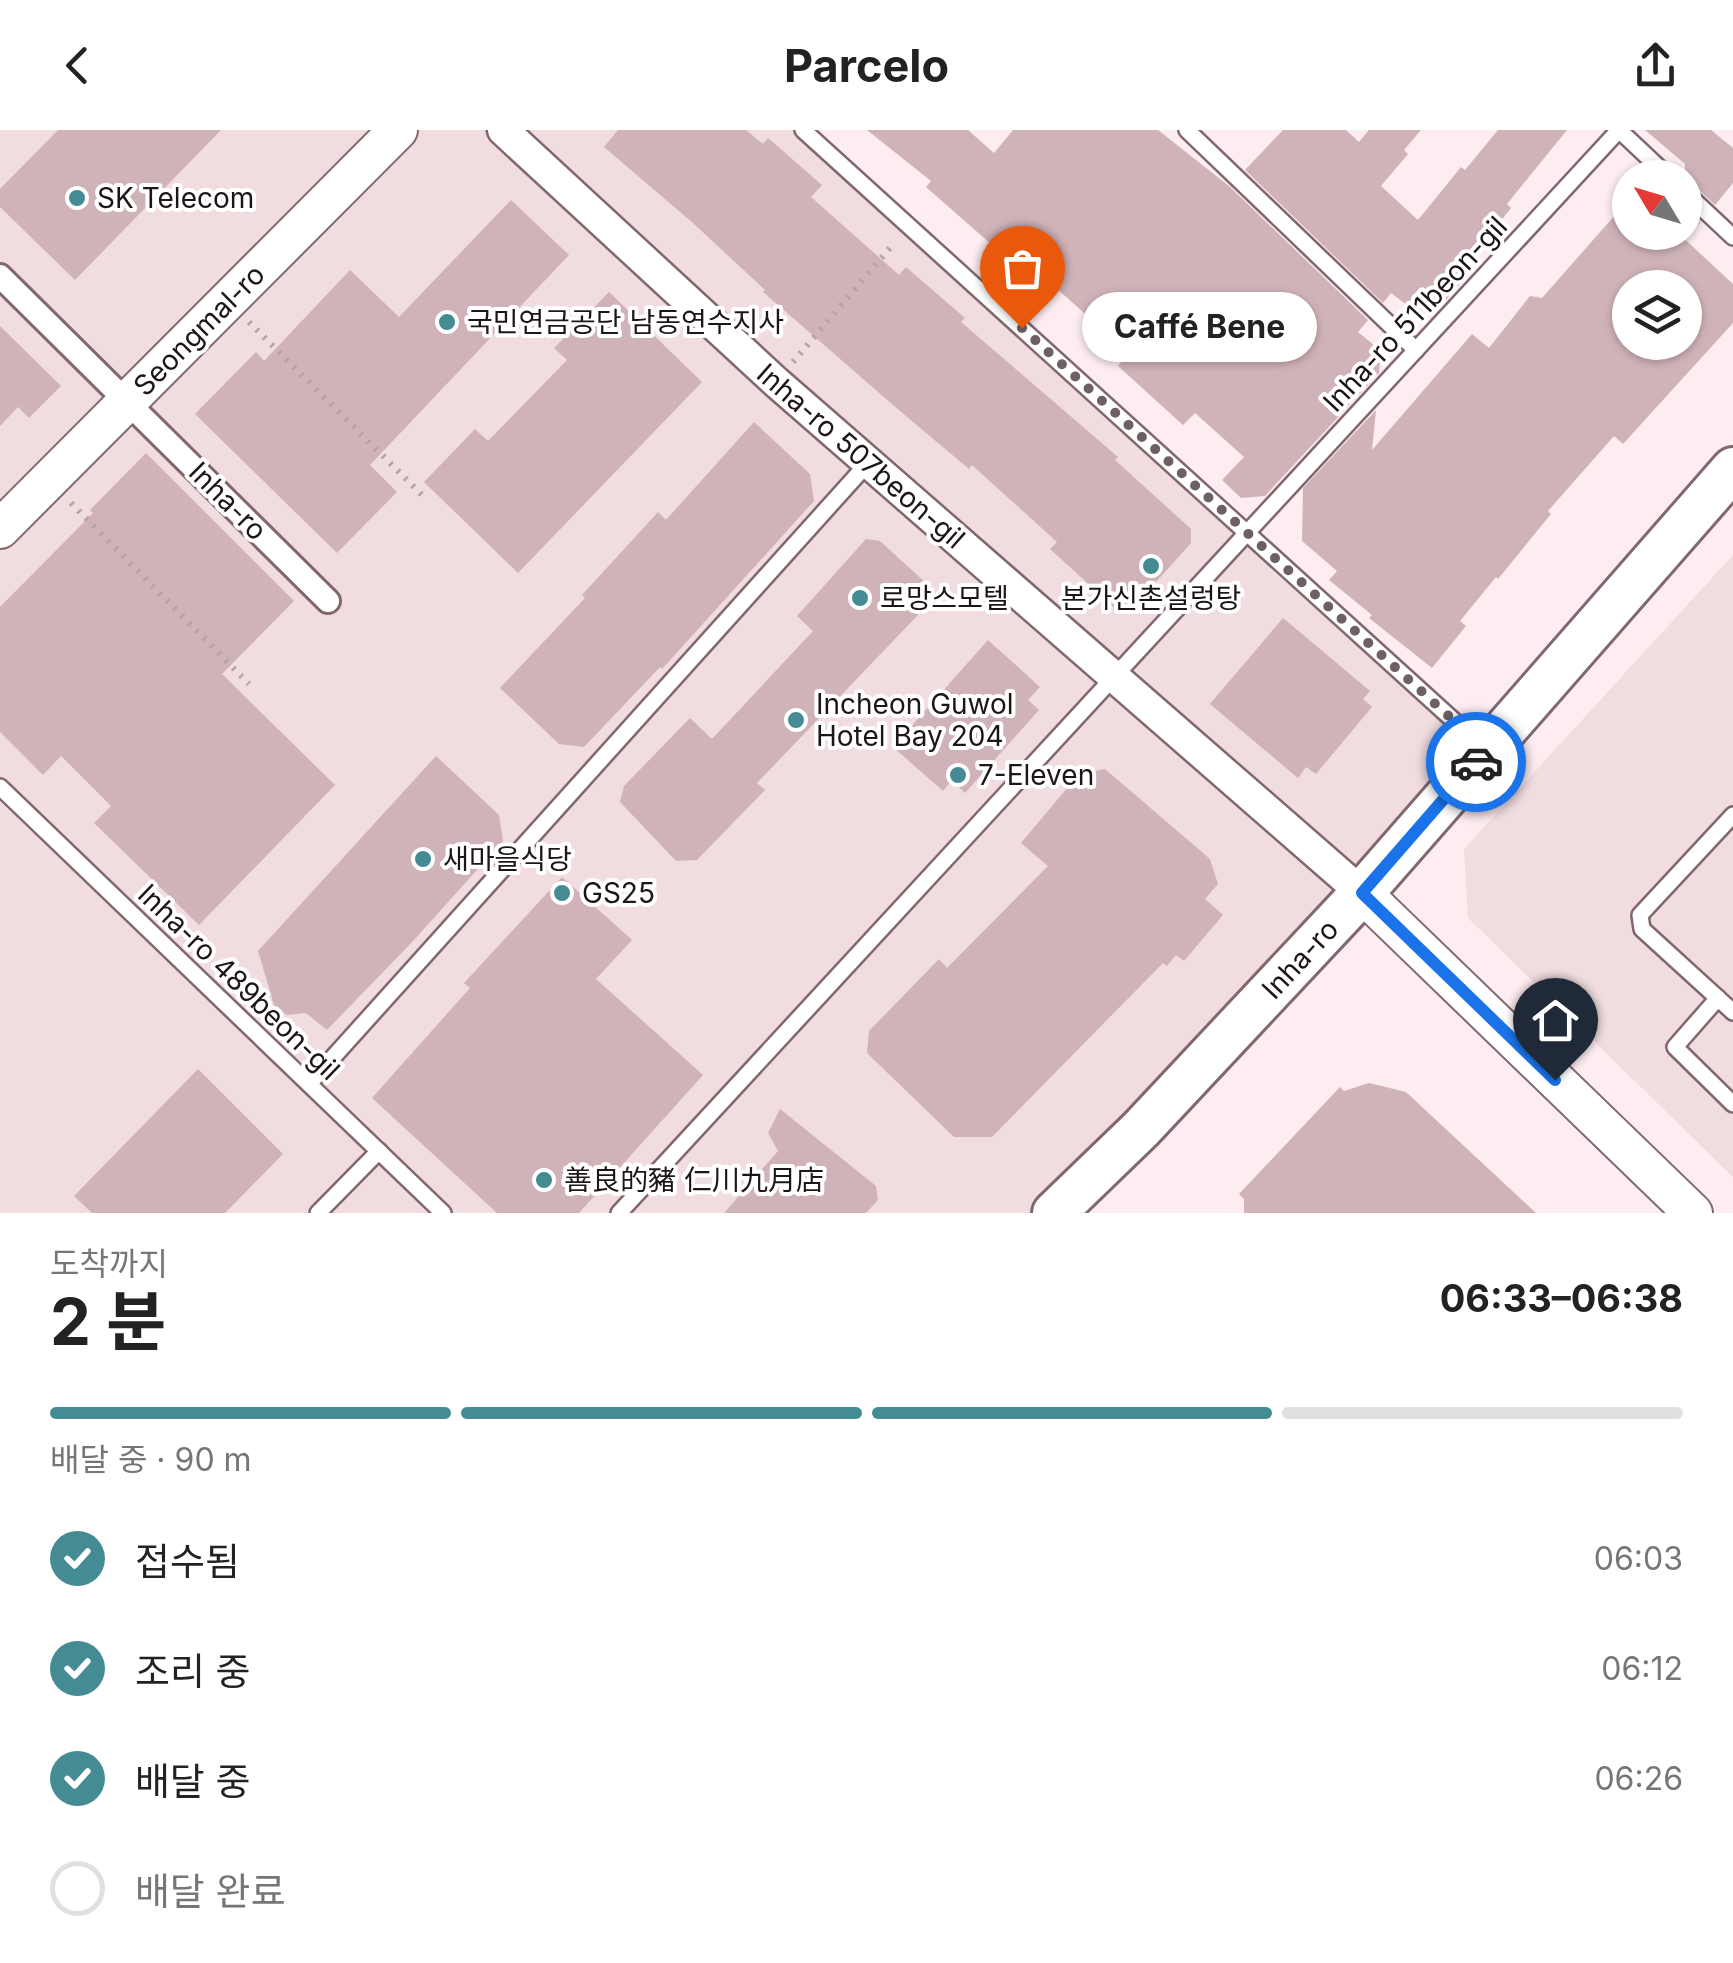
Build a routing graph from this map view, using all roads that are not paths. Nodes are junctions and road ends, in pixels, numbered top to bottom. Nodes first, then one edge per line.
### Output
1 (398, 130) edge
2 (504, 130) edge
3 (1188, 130) edge
4 (1619, 130) edge
5 (815, 134) edge
6 (1651, 160) edge
7 (1702, 208) edge
8 (1733, 237) edge
9 (0, 276) edge
10 (1416, 350) junction
11 (128, 402) junction
12 (868, 463) junction
13 (1733, 469) edge
14 (0, 529) edge
15 (1248, 532) junction
16 (328, 601) dead end
17 (1115, 677) junction
18 (1486, 750) junction
19 (0, 787) edge
20 (1733, 815) edge
21 (1362, 893) junction
22 (1718, 998) junction
23 (1733, 1012) edge
24 (309, 1084) junction
25 (1733, 1104) edge
26 (379, 1151) junction
27 (318, 1213) edge
28 (443, 1213) edge
29 (619, 1213) edge
30 (1054, 1213) edge
31 (1693, 1213) edge

1 - 11 street, Seongmal-ro
2 - 12 street, Inha-ro 507beon-gil
3 - 10 lane
4 - 6 lane
4 - 10 lane, Inha-ro 511beon-gil
5 - 15 lane
7 - 8 lane
9 - 11 street, Inha-ro
10 - 15 lane, Inha-ro 511beon-gil
11 - 14 street, Seongmal-ro
11 - 16 street, Inha-ro
12 - 17 street, Inha-ro 507beon-gil
12 - 24 lane
13 - 18 main road, Inha-ro
15 - 17 lane, Inha-ro 511beon-gil
15 - 18 lane
17 - 21 street, Inha-ro 507beon-gil
17 - 29 lane, Inha-ro 511beon-gil
18 - 21 main road, Inha-ro
19 - 24 lane, Inha-ro 489beon-gil
20 - 22 lane
21 - 30 main road, Inha-ro
21 - 31 street
22 - 23 lane
22 - 25 lane
24 - 26 lane, Inha-ro 489beon-gil
26 - 27 lane
26 - 28 lane, Inha-ro 489beon-gil

